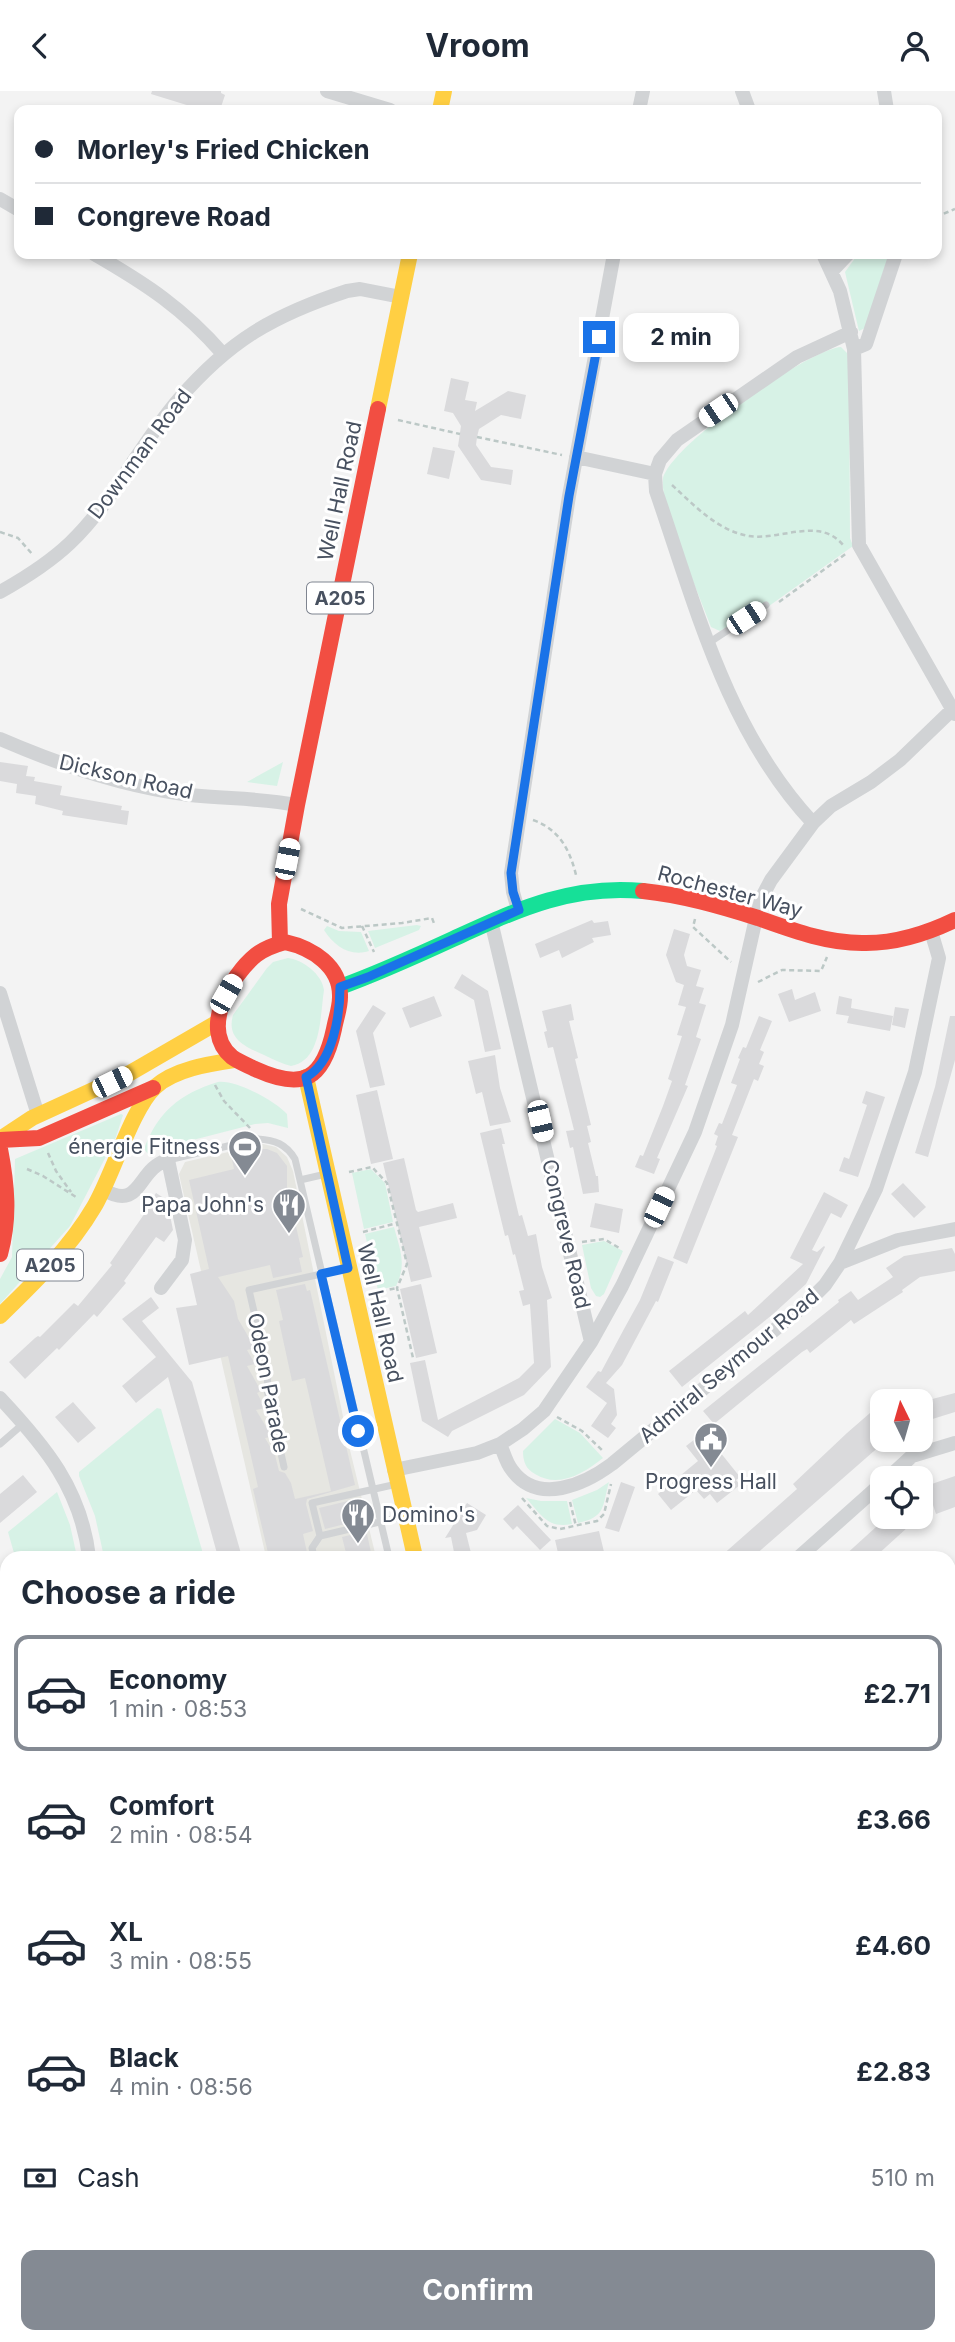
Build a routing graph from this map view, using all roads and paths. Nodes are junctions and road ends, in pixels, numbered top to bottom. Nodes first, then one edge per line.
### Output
1 (327, 91) edge
2 (373, 105) edge
3 (102, 259) edge
4 (409, 259) edge
5 (613, 259) edge
6 (825, 259) edge
7 (843, 259) edge
8 (894, 259) edge
9 (832, 271) junction
10 (401, 296) junction
11 (851, 332) junction
12 (854, 349) junction
13 (223, 354) junction
14 (396, 420) dead end
15 (460, 433) dead end
16 (477, 437) dead end
17 (576, 457) junction
18 (655, 474) junction
19 (0, 532) edge
20 (859, 545) junction
21 (41, 567) junction
22 (0, 592) edge
23 (766, 605) joint
24 (707, 644) junction
25 (954, 711) edge
26 (0, 739) edge
27 (297, 805) junction
28 (520, 818) junction
29 (813, 823) junction
30 (579, 892) junction
31 (699, 902) junction
32 (302, 909) dead end
33 (519, 910) junction
34 (756, 918) junction
35 (955, 920) edge
36 (491, 922) junction
37 (362, 926) junction
38 (931, 931) junction
39 (833, 941) junction
40 (443, 942) junction
41 (280, 943) junction
42 (375, 955) dead end
43 (743, 973) junction
44 (340, 987) junction
45 (0, 993) edge
46 (218, 1022) junction
47 (235, 1059) junction
48 (306, 1077) junction
49 (212, 1080) dead end
50 (153, 1088) junction
51 (38, 1115) junction
52 (251, 1135) dead end
53 (42, 1137) junction
54 (0, 1139) edge
55 (0, 1149) edge
56 (168, 1160) junction
57 (21, 1168) dead end
58 (346, 1173) dead end
59 (327, 1174) junction
60 (300, 1180) junction
61 (104, 1190) junction
62 (397, 1223) junction
63 (955, 1229) edge
64 (360, 1233) dead end
65 (569, 1245) junction
66 (0, 1254) edge
67 (636, 1258) junction
68 (840, 1263) junction
69 (348, 1268) junction
70 (321, 1274) junction
71 (397, 1287) junction
72 (161, 1288) dead end
73 (373, 1294) dead end
74 (0, 1316) edge
75 (591, 1342) junction
76 (413, 1358) dead end
77 (0, 1398) edge
78 (544, 1411) junction
79 (24, 1423) junction
80 (955, 1443) edge
81 (0, 1444) edge
82 (500, 1444) junction
83 (608, 1466) junction
84 (901, 1466) edge
85 (284, 1467) dead end
86 (396, 1477) junction
87 (531, 1485) junction
88 (372, 1489) junction
89 (567, 1489) junction
90 (870, 1494) edge
91 (405, 1516) junction
92 (379, 1522) junction
93 (576, 1526) junction
94 (320, 1536) junction
95 (88, 1551) edge
96 (313, 1551) edge
97 (387, 1551) edge
98 (414, 1551) edge
99 (807, 1551) edge

1 - 2 street
3 - 13 street
4 - 10 main road, Well Hall Road / A205
5 - 17 street
6 - 9 street
7 - 9 street
8 - 12 street
9 - 11 street
10 - 13 street, Downman Road
10 - 27 main road, Well Hall Road / A205
11 - 12 street
11 - 18 street
12 - 20 street
13 - 21 street, Downman Road
14 - 15 path
16 - 17 path
17 - 18 street
17 - 28 street
18 - 20 path
18 - 24 street
19 - 21 path
20 - 23 path
20 - 25 street
21 - 22 street, Downman Road
23 - 24 lane
24 - 29 street
25 - 29 street
26 - 27 street, Dickson Road
27 - 41 main road, Well Hall Road / A205
28 - 30 path
28 - 33 street
29 - 34 street
30 - 31 main road, Rochester Way
30 - 33 main road, Rochester Way
31 - 34 main road, Rochester Way
31 - 43 path
32 - 37 path
33 - 36 main road, Rochester Way
34 - 39 main road, Rochester Way
34 - 43 street
35 - 38 main road, Rochester Way
36 - 40 main road, Rochester Way
36 - 65 street, Congreve Road
37 - 40 path
37 - 42 path
38 - 39 main road, Rochester Way
38 - 68 street, Admiral Seymour Road
39 - 43 path
40 - 44 main road, Rochester Way
41 - 44 main road
41 - 46 main road
43 - 67 street
44 - 48 main road
45 - 51 street
46 - 47 main road
46 - 51 main road
47 - 48 main road
47 - 50 main road
48 - 59 main road, Well Hall Road
49 - 52 path
50 - 53 main road
50 - 61 main road, A205
51 - 54 main road
53 - 54 main road
53 - 57 path
55 - 66 main road, A205
56 - 60 lane
56 - 61 street
56 - 72 street
58 - 62 path
59 - 60 lane
59 - 69 main road, Well Hall Road
60 - 70 lane
61 - 74 main road, A205
62 - 64 path
62 - 71 path
63 - 68 street
65 - 67 path
65 - 75 street, Congreve Road
67 - 75 street
68 - 83 street, Admiral Seymour Road
69 - 70 lane, Odeon Parade
69 - 86 main road, Well Hall Road
70 - 85 lane, Odeon Parade
70 - 88 lane
71 - 73 path
71 - 76 path
75 - 78 street
77 - 79 street
78 - 82 street
78 - 83 path
79 - 81 lane
79 - 95 street
80 - 84 street
82 - 86 street
82 - 87 street
83 - 89 street, Admiral Seymour Road
83 - 93 path
86 - 88 lane
86 - 91 main road, Well Hall Road
87 - 89 street
87 - 93 path
88 - 92 lane
88 - 94 lane
89 - 93 path
90 - 99 street
91 - 92 lane
91 - 98 main road, Well Hall Road
92 - 94 lane
92 - 97 lane
94 - 96 lane

